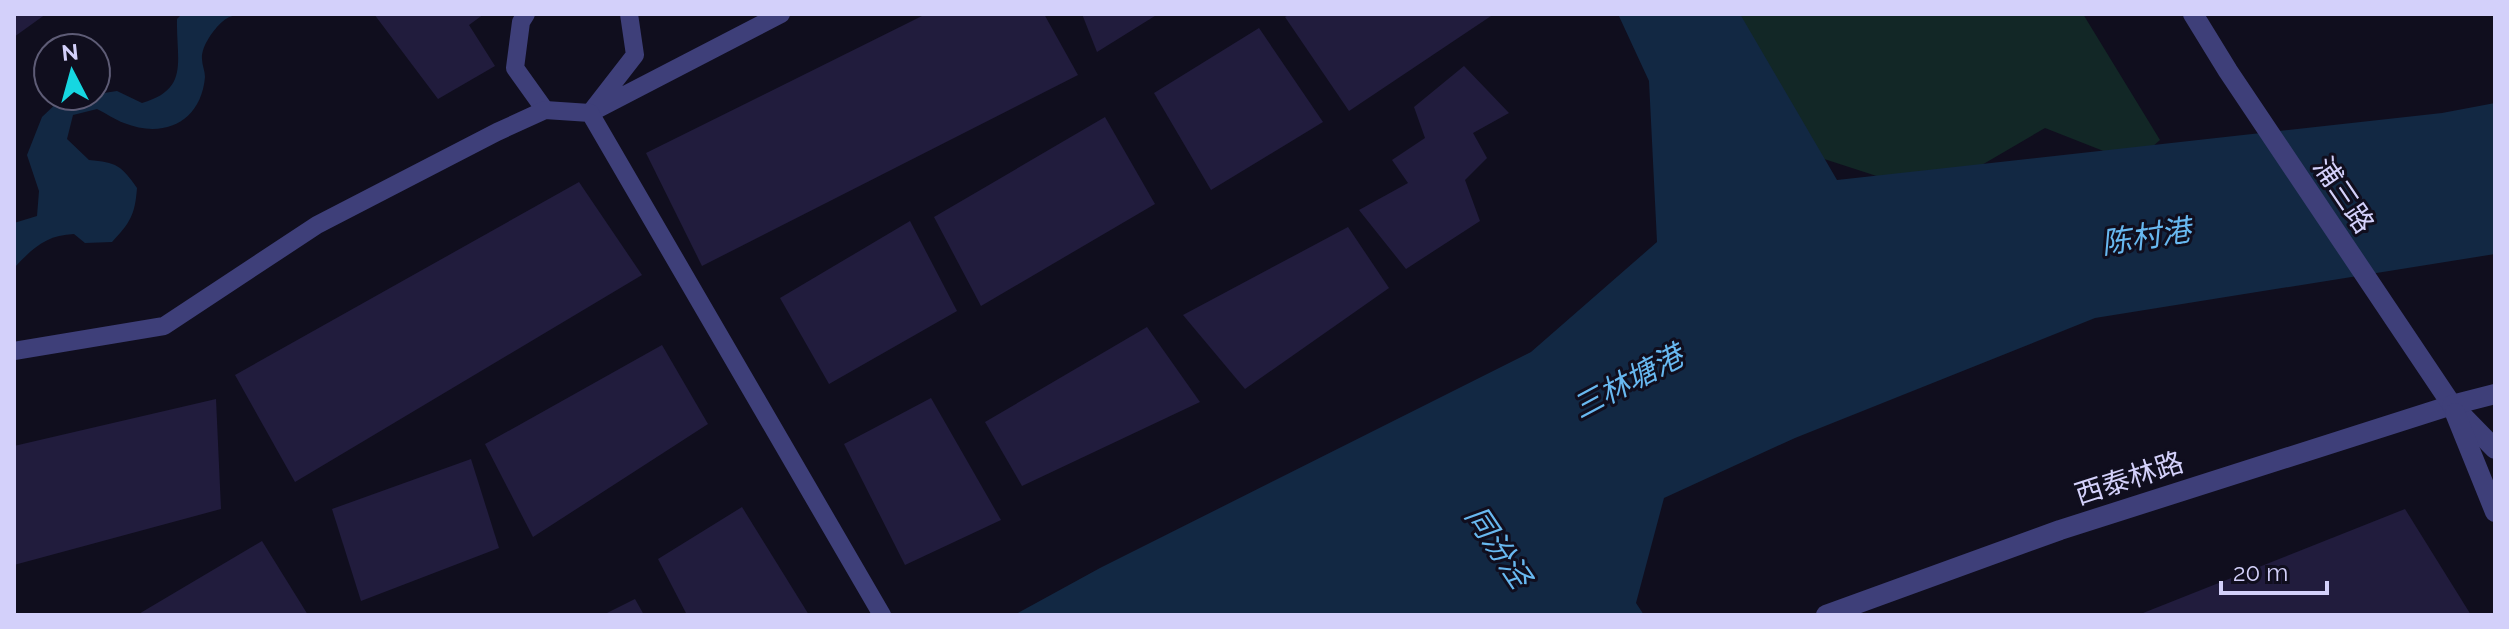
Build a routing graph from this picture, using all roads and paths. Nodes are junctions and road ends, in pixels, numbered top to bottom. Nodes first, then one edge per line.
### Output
1 (526, 14) edge
2 (629, 14) edge
3 (781, 14) edge
4 (2193, 14) edge
5 (545, 110) junction
6 (590, 113) junction
7 (14, 351) edge
8 (2495, 394) edge
9 (2452, 405) junction
10 (2495, 449) edge
11 (2495, 512) edge
12 (882, 615) edge
13 (1826, 615) edge

1 - 5 lane
2 - 6 lane
3 - 6 lane
4 - 9 street, 浦三路
5 - 6 lane
5 - 7 lane
6 - 12 lane
8 - 9 street, 西泰林路
9 - 10 street, 浦三路
9 - 11 street, 浦三路
9 - 13 street, 西泰林路

